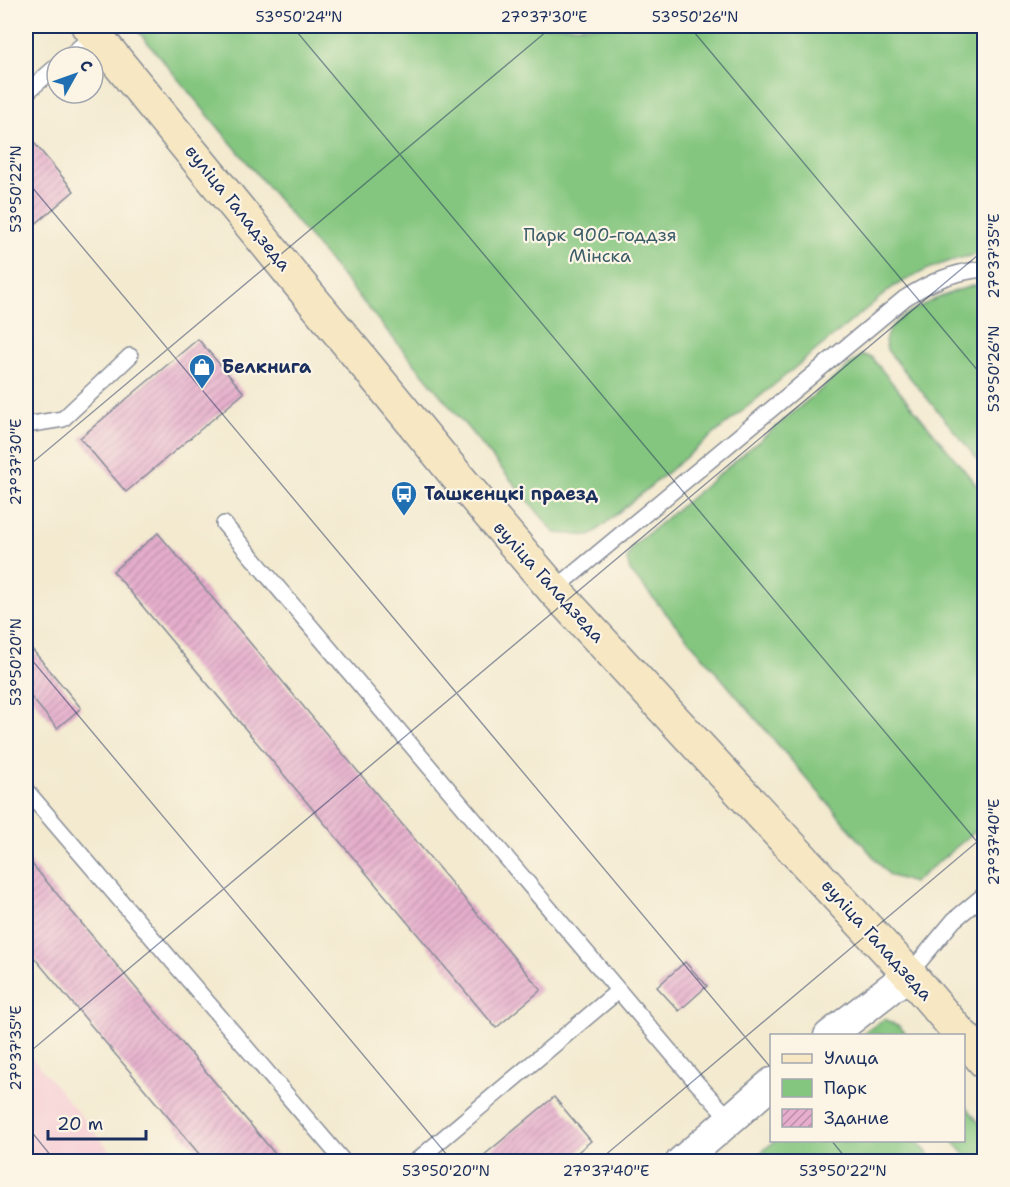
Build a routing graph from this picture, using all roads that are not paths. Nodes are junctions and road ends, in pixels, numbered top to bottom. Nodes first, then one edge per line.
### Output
1 (92, 30) edge
2 (79, 45) edge
3 (45, 76) edge
4 (26, 93) edge
5 (984, 268) edge
6 (130, 356) dead end
7 (26, 425) edge
8 (224, 524) dead end
9 (554, 590) junction
10 (26, 790) edge
11 (984, 895) edge
12 (909, 974) junction
13 (618, 991) junction
14 (830, 1034) edge
15 (961, 1034) edge
16 (965, 1038) edge
17 (984, 1061) edge
18 (770, 1084) edge
19 (729, 1118) junction
20 (344, 1161) edge
21 (415, 1161) edge
22 (681, 1161) edge

1 - 2 lane
1 - 9 street, вуліца Галадзеда
3 - 4 lane
5 - 9 lane
6 - 7 lane
8 - 13 lane
9 - 12 street, вуліца Галадзеда
10 - 20 lane
11 - 12 lane
12 - 14 street
12 - 15 street, вуліца Галадзеда
13 - 19 lane
13 - 21 lane
16 - 17 street, вуліца Галадзеда
18 - 19 street
19 - 22 street

